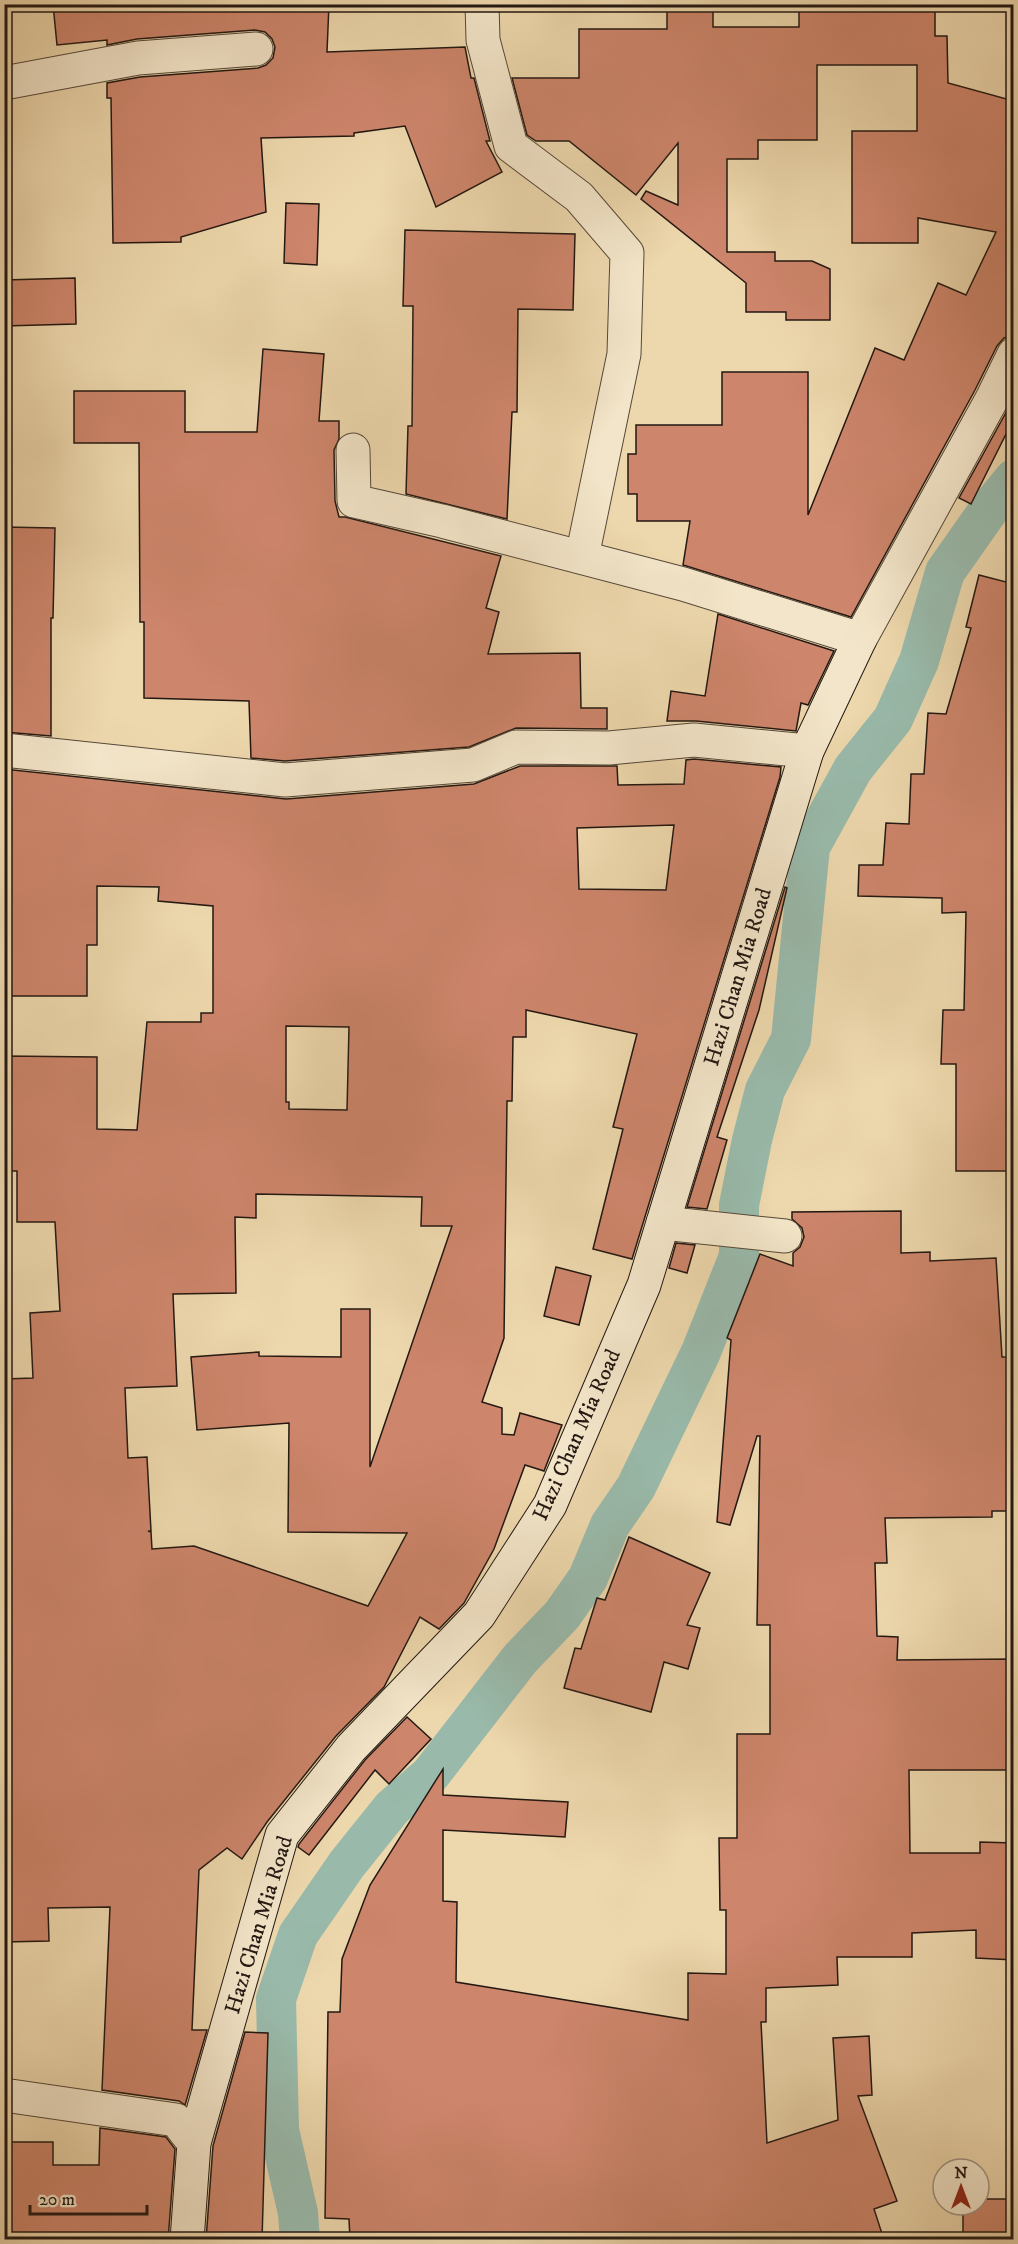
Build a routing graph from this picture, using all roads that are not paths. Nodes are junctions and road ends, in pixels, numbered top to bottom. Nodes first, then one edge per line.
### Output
1 (482, 4) edge
2 (256, 49) dead end
3 (4, 83) edge
4 (1014, 354) edge
5 (353, 450) dead end
6 (582, 557) junction
7 (860, 639) junction
8 (4, 750) edge
9 (807, 751) junction
10 (663, 1223) junction
11 (785, 1236) dead end
12 (4, 2095) edge
13 (194, 2143) junction
14 (187, 2240) edge

1 - 6 street
2 - 3 street
4 - 7 street, Hazi Chan Mia Road
5 - 6 street
6 - 7 street
7 - 9 street, Hazi Chan Mia Road
8 - 9 street
9 - 10 street, Hazi Chan Mia Road
10 - 11 street
10 - 13 street, Hazi Chan Mia Road
12 - 13 street
13 - 14 street, Hazi Chan Mia Road

